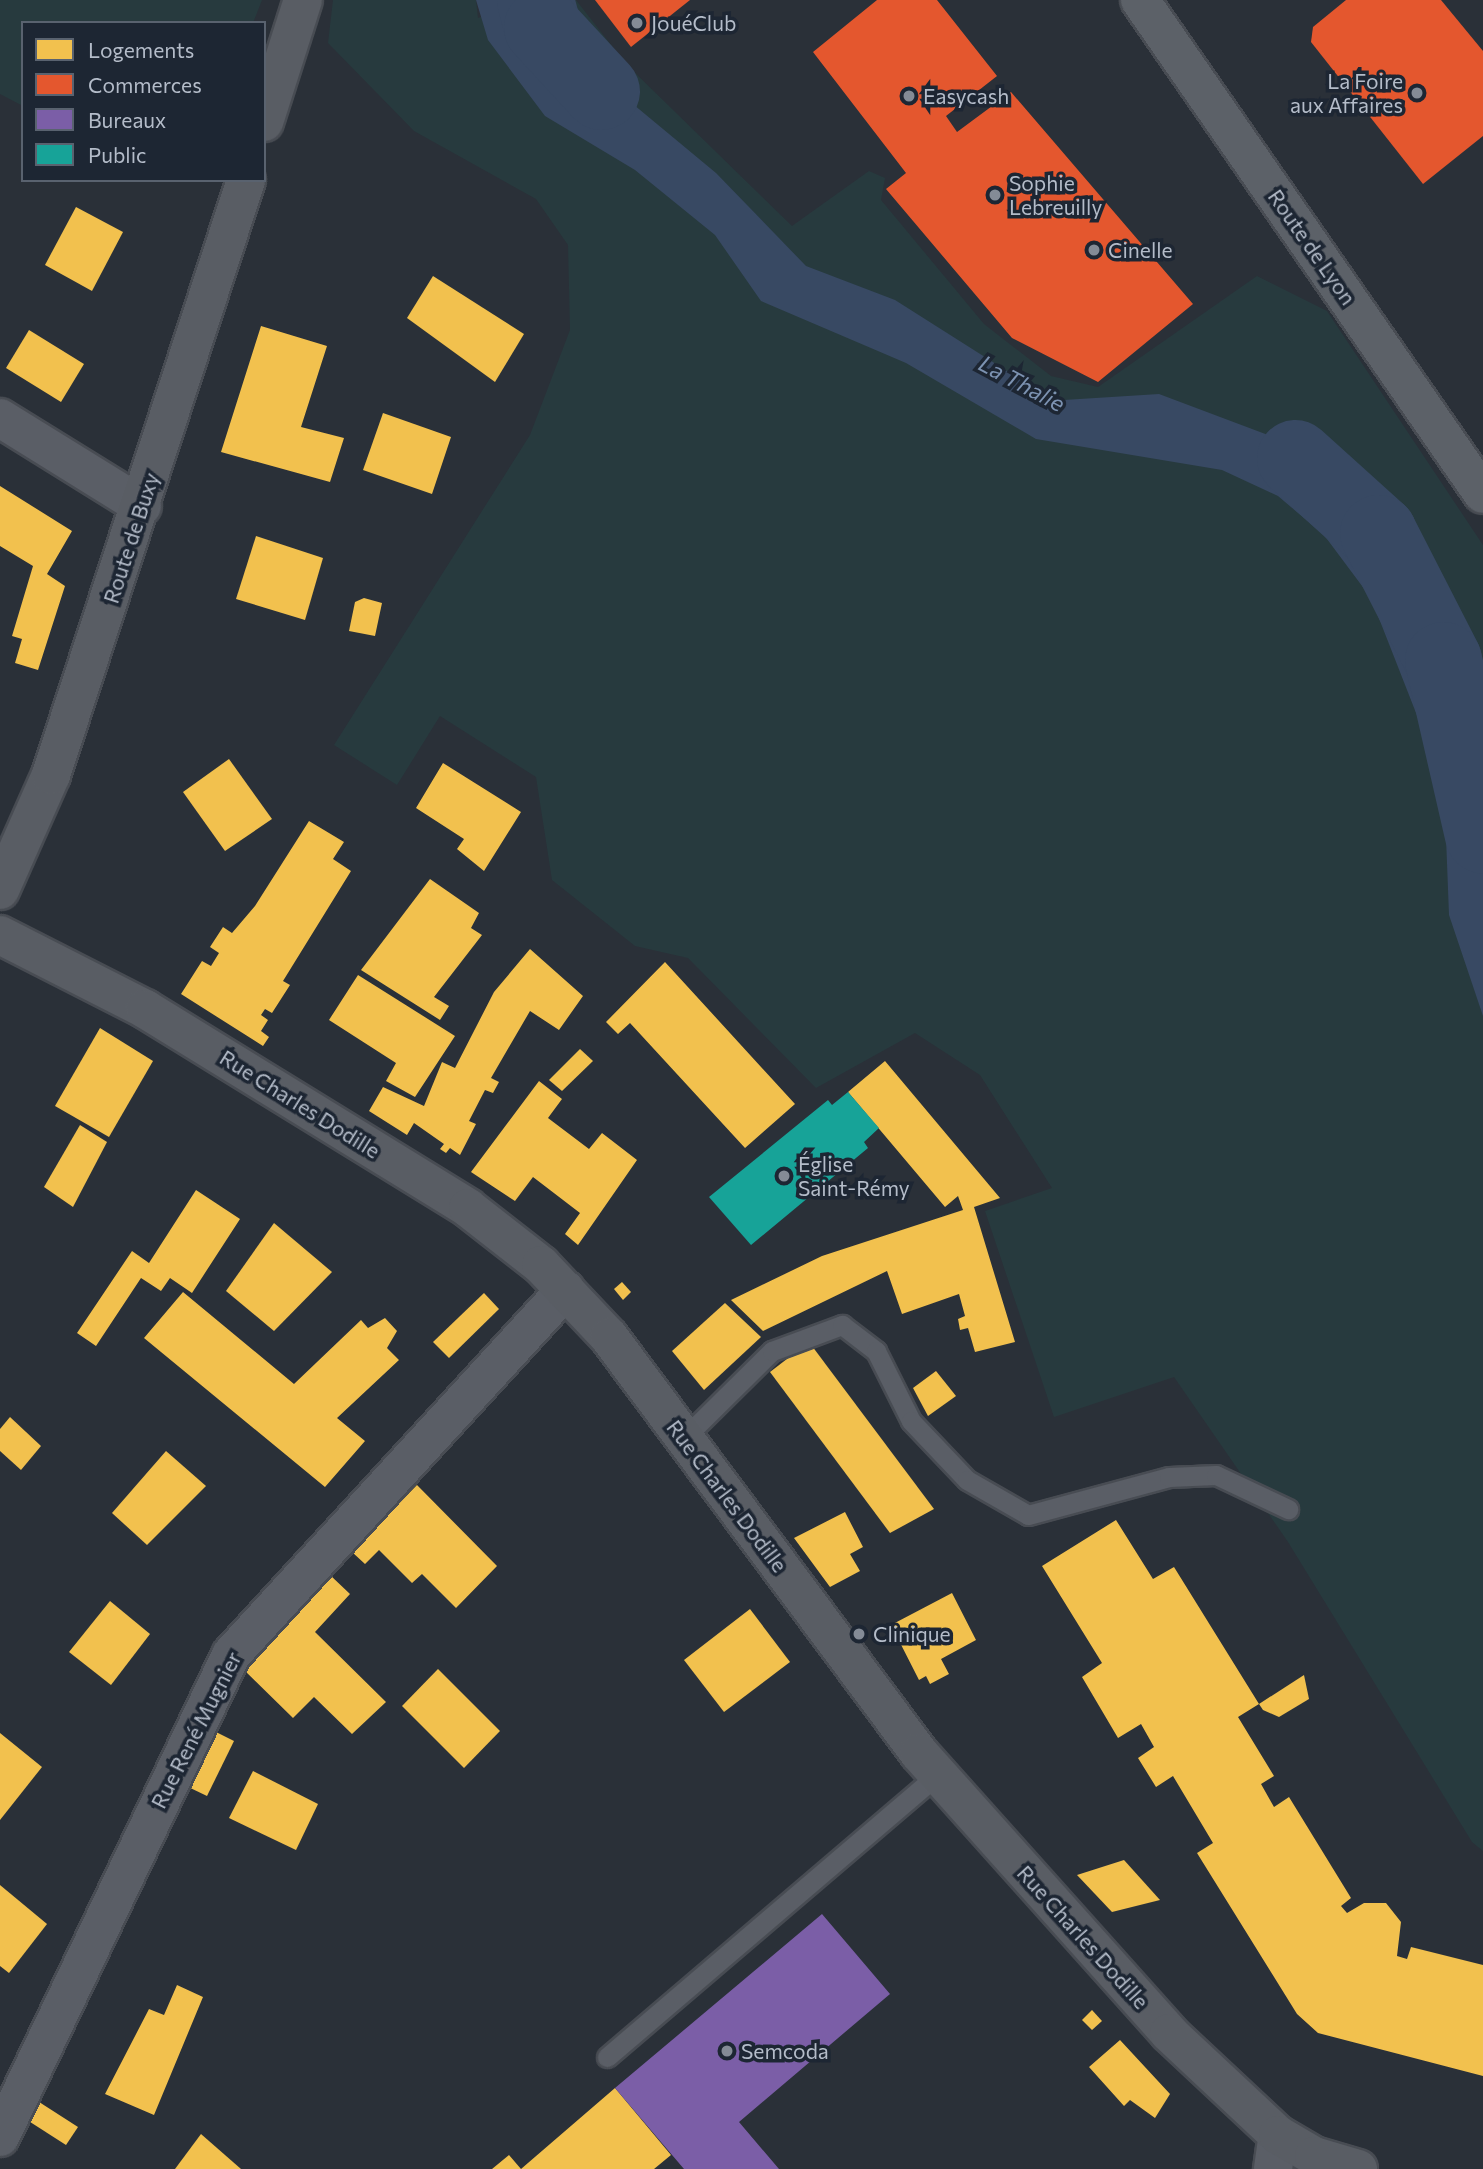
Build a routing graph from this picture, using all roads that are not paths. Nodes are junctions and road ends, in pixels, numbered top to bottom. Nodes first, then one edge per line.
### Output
1 (303, 0) edge
2 (1140, 0) edge
3 (266, 116) edge
4 (245, 182) edge
5 (0, 418) edge
6 (1483, 494) edge
7 (142, 506) junction
8 (0, 890) edge
9 (0, 935) edge
10 (566, 1290) junction
11 (684, 1438) junction
12 (1288, 1509) dead end
13 (938, 1774) junction
14 (607, 2057) dead end
15 (0, 2137) edge
16 (1276, 2152) edge
17 (1357, 2169) edge

1 - 3 main road
2 - 6 main road, Route de Lyon
4 - 7 main road, Route de Buxy
5 - 7 street
7 - 8 main road, Route de Buxy
9 - 10 main road, Rue Charles Dodille
10 - 11 main road, Rue Charles Dodille
10 - 15 street, Rue René Mugnier
11 - 12 lane
11 - 13 main road, Rue Charles Dodille
13 - 14 lane
13 - 16 main road, Rue Charles Dodille
16 - 17 main road, Rue Charles Dodille

